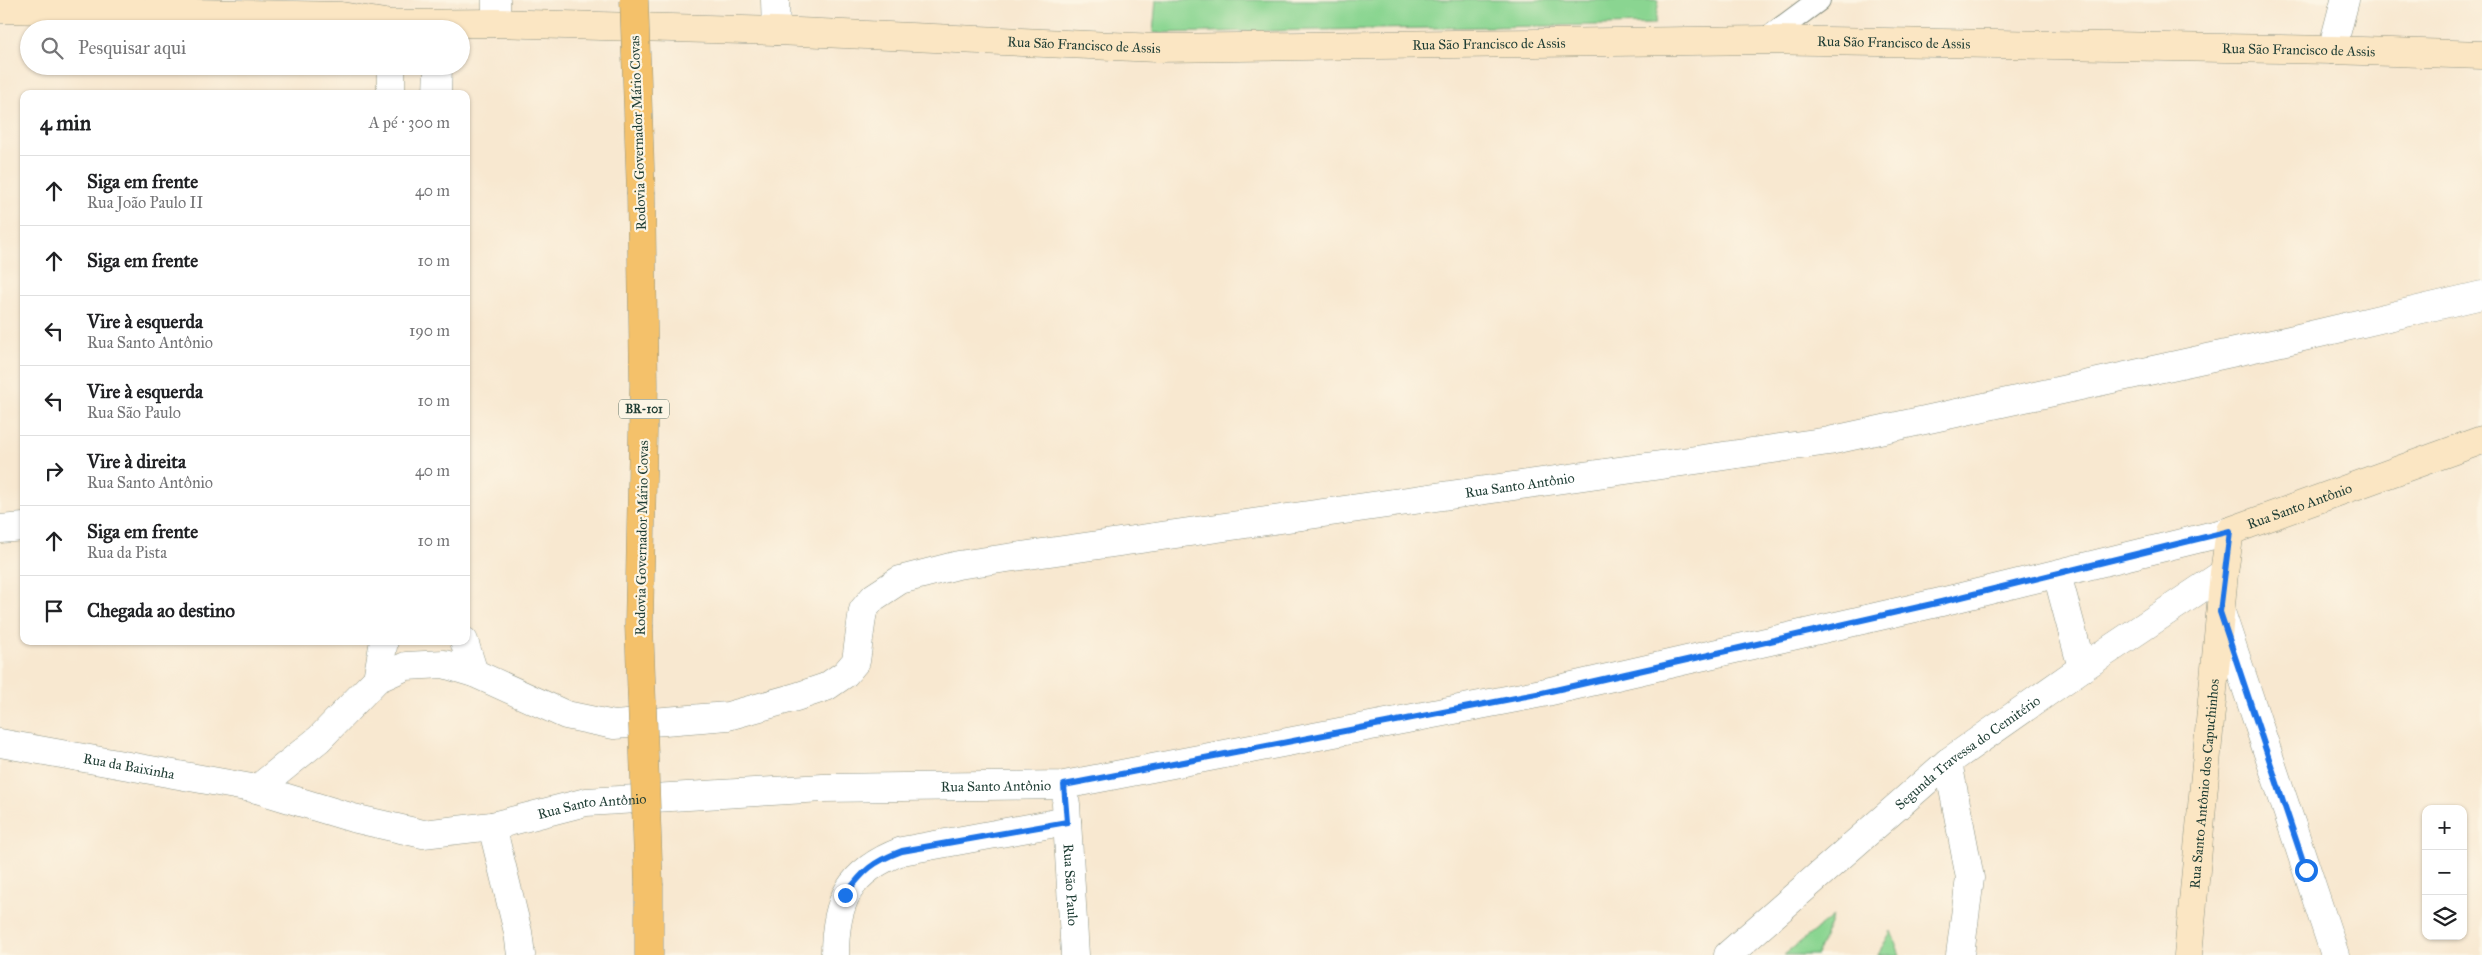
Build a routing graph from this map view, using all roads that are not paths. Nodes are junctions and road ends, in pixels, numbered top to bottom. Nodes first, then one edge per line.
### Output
1 (634, 0) edge
2 (775, 0) edge
3 (1819, 0) edge
4 (2346, 0) edge
5 (331, 8) edge
6 (0, 9) edge
7 (496, 12) edge
8 (371, 20) edge
9 (463, 20) edge
10 (776, 31) junction
11 (1765, 40) junction
12 (2332, 50) junction
13 (2482, 55) edge
14 (391, 75) edge
15 (438, 75) edge
16 (391, 90) edge
17 (437, 90) edge
18 (2482, 295) edge
19 (2482, 440) edge
20 (20, 528) edge
21 (0, 529) edge
22 (2230, 531) junction
23 (2224, 573) junction
24 (2057, 574) junction
25 (2220, 612) junction
26 (383, 645) edge
27 (465, 645) edge
28 (2082, 668) junction
29 (474, 672) junction
30 (377, 679) junction
31 (0, 743) edge
32 (1948, 762) junction
33 (1064, 785) junction
34 (258, 789) junction
35 (1067, 822) junction
36 (492, 826) junction
37 (521, 955) edge
38 (649, 955) edge
39 (835, 955) edge
40 (1076, 955) edge
41 (1728, 955) edge
42 (1960, 955) edge
43 (2188, 955) edge
44 (2335, 955) edge

1 - 38 highway, Rodovia Governador Mário Covas / BR-101, bridge
2 - 10 street
3 - 11 lane
4 - 12 street
5 - 6 street, Rua São Francisco de Assis
5 - 8 street, Rua São Francisco de Assis
7 - 9 street, Rua São Francisco de Assis
7 - 10 street, Rua São Francisco de Assis
10 - 11 street, Rua São Francisco de Assis
11 - 12 street, Rua São Francisco de Assis
12 - 13 street, Rua São Francisco de Assis
14 - 16 street
15 - 17 street
18 - 29 street, Rua Santo Antônio
19 - 22 street, Rua Santo Antônio
20 - 21 street
22 - 23 street, Rua Santo Antônio dos Capuchinhos
22 - 24 street, Rua Santo Antônio
23 - 25 street, Rua Santo Antônio dos Capuchinhos
23 - 28 street, Segunda Travessa do Cemitério
24 - 28 street
24 - 33 street, Rua Santo Antônio
25 - 43 street, Rua Santo Antônio dos Capuchinhos
25 - 44 street
26 - 30 street
27 - 29 street
28 - 32 street, Segunda Travessa do Cemitério
29 - 30 street, Rua Santo Antônio
30 - 34 street
31 - 34 street, Rua da Baixinha
32 - 41 street, Segunda Travessa do Cemitério
32 - 42 street
33 - 35 street, Rua São Paulo
33 - 36 street, Rua Santo Antônio
34 - 36 street, Rua Santo Antônio
35 - 39 street
35 - 40 street, Rua São Paulo
36 - 37 street

